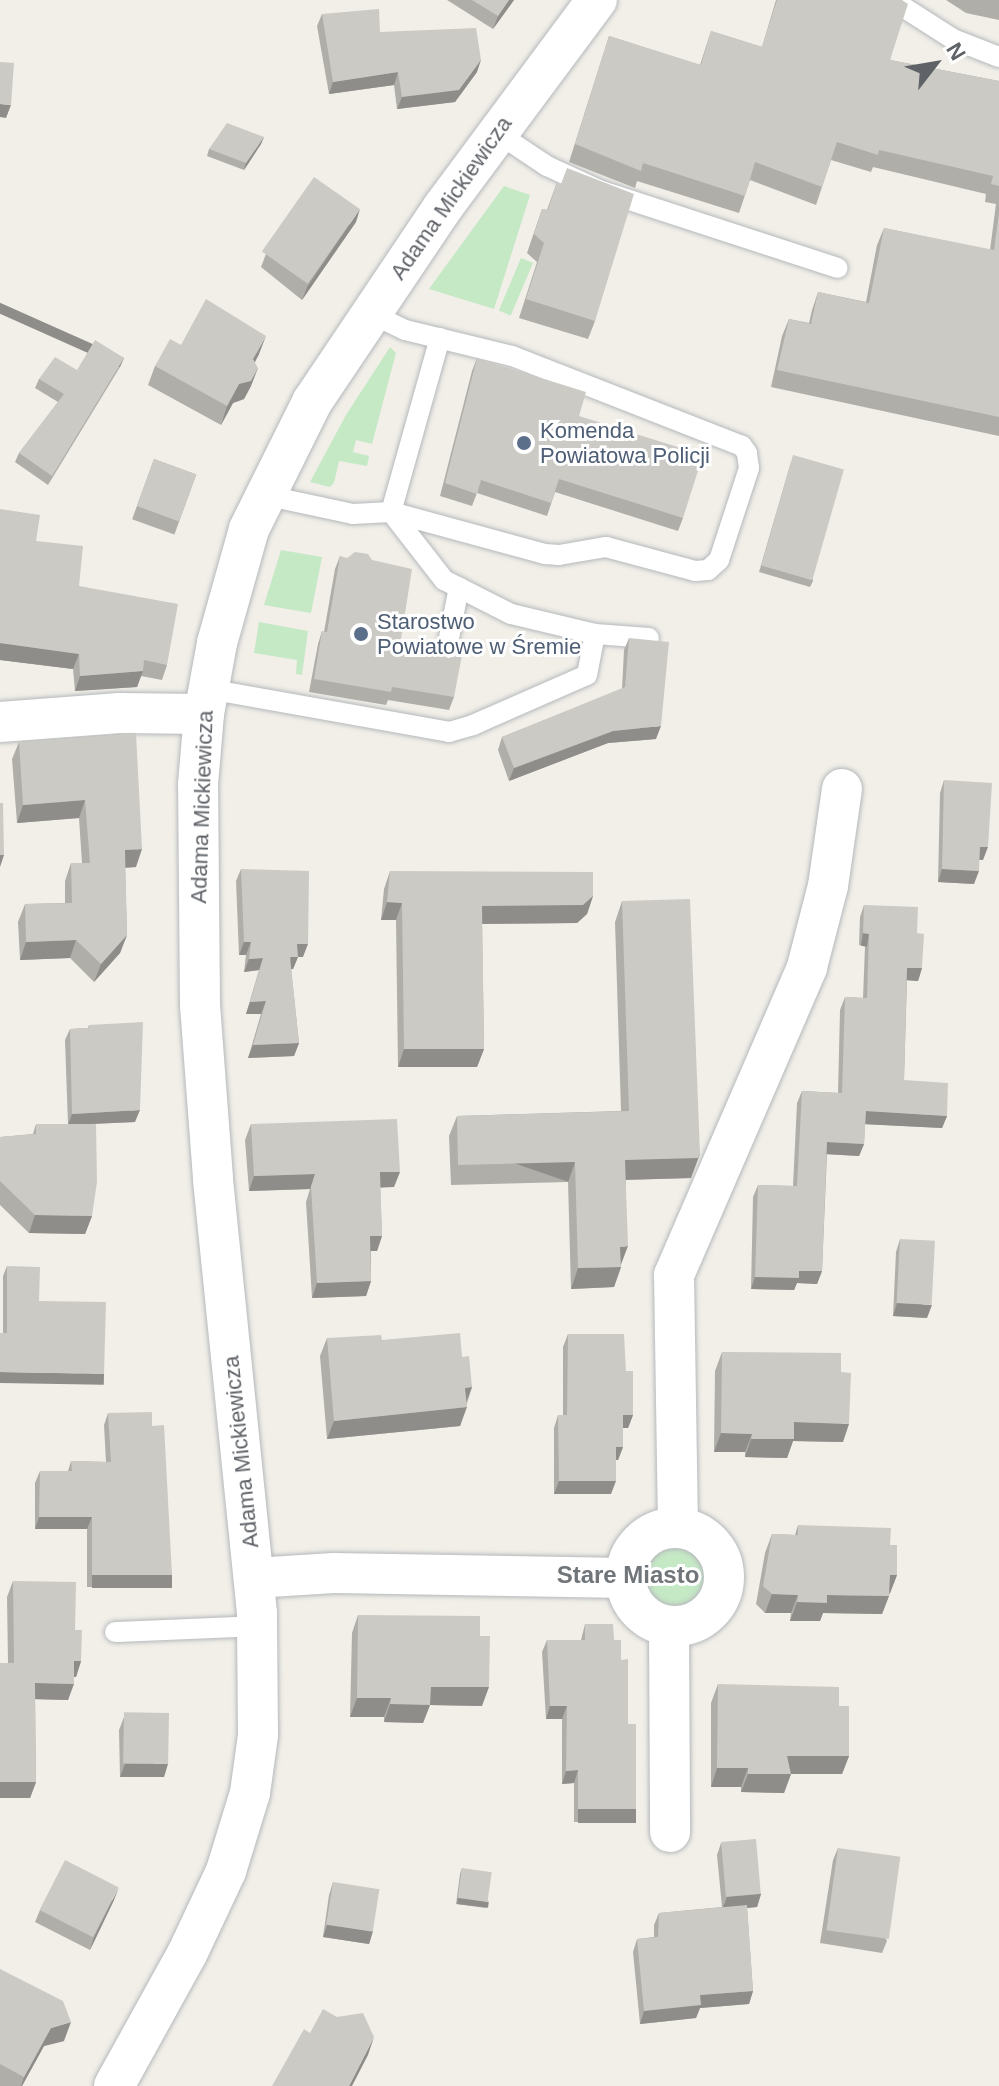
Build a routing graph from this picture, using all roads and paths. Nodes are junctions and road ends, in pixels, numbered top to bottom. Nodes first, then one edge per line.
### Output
1 (597, 0) edge
2 (892, 0) edge
3 (999, 57) edge
4 (496, 132) junction
5 (838, 268) dead end
6 (370, 313) junction
7 (440, 338) junction
8 (264, 495) junction
9 (391, 512) junction
10 (459, 587) junction
11 (595, 634) junction
12 (649, 638) edge
13 (445, 658) edge
14 (206, 701) junction
15 (0, 722) edge
16 (842, 789) dead end
17 (678, 1528) junction
18 (254, 1578) junction
19 (626, 1578) junction
20 (257, 1626) junction
21 (669, 1626) junction
22 (115, 1632) dead end
23 (670, 1832) dead end
24 (114, 2086) edge

1 - 4 street, Adama Mickiewicza
2 - 3 lane
4 - 5 lane
4 - 6 street, Adama Mickiewicza
6 - 7 lane
6 - 8 street, Adama Mickiewicza
7 - 9 lane
7 - 9 lane
8 - 9 lane
8 - 14 street, Adama Mickiewicza
9 - 10 lane
10 - 11 lane
10 - 13 lane
11 - 12 lane
11 - 14 lane
14 - 15 street
14 - 18 street, Adama Mickiewicza
16 - 17 street
17 - 19 street
17 - 21 street
18 - 19 street, Adama Mickiewicza
18 - 20 street, Adama Mickiewicza
19 - 21 street
20 - 22 lane
20 - 24 street, Adama Mickiewicza
21 - 23 street

